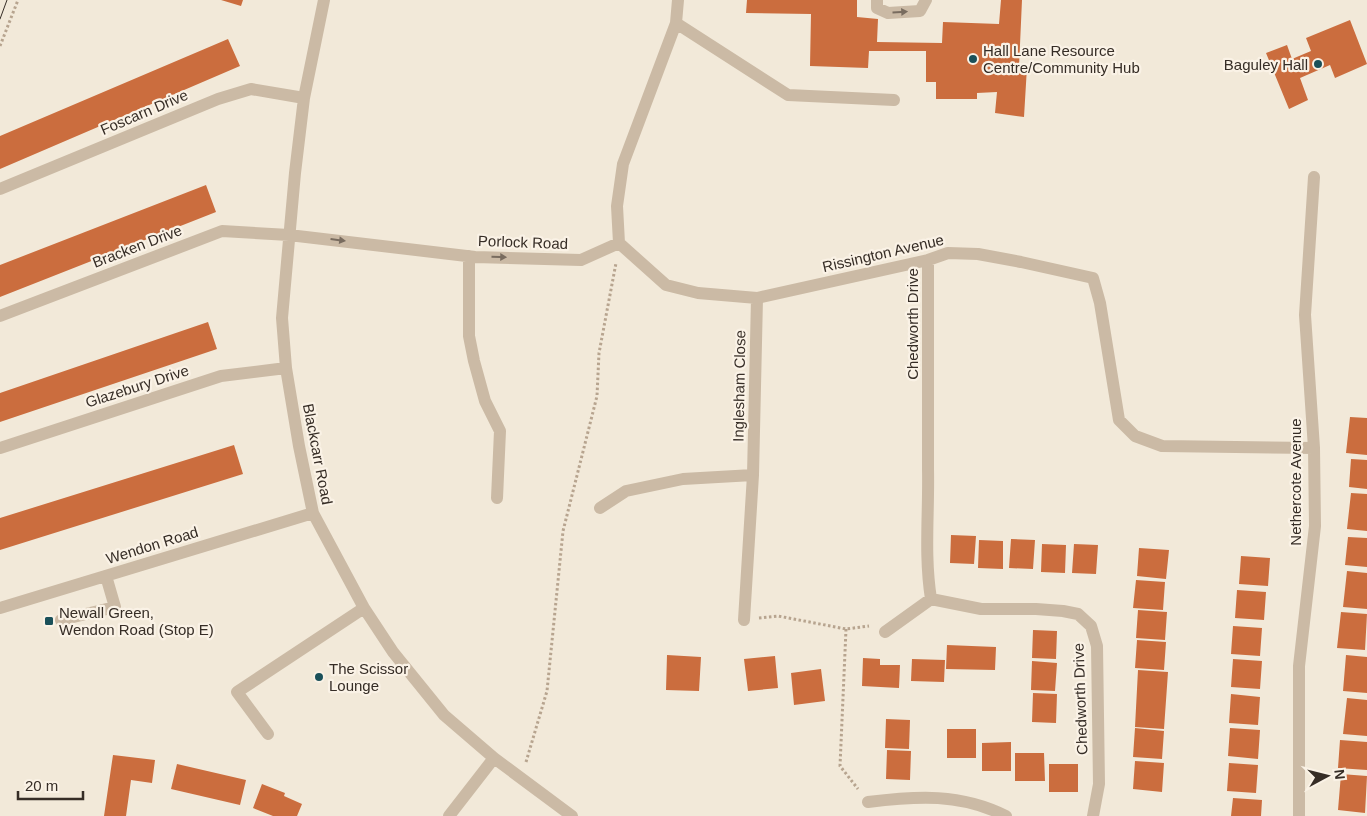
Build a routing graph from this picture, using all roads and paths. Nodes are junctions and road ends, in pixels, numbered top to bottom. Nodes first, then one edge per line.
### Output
1 (18, 0) edge
2 (324, 0) edge
3 (678, 0) edge
4 (877, 0) edge
5 (926, 0) edge
6 (676, 23) junction
7 (0, 46) edge
8 (304, 98) junction
9 (894, 100) dead end
10 (1314, 177) dead end
11 (0, 189) edge
12 (289, 235) junction
13 (619, 243) junction
14 (469, 256) junction
15 (928, 260) junction
16 (757, 298) junction
17 (0, 316) edge
18 (286, 368) junction
19 (0, 448) edge
20 (1314, 448) junction
21 (753, 475) junction
22 (497, 498) dead end
23 (600, 508) dead end
24 (313, 513) junction
25 (106, 576) junction
26 (931, 599) junction
27 (0, 608) edge
28 (364, 608) junction
29 (60, 620) dead end
30 (744, 620) joint
31 (897, 623) junction
32 (846, 628) junction
33 (885, 632) dead end
34 (268, 734) dead end
35 (494, 758) junction
36 (521, 778) junction
37 (868, 802) joint
38 (449, 816) edge
39 (572, 816) edge
40 (1006, 816) edge
41 (1093, 816) edge
42 (1299, 816) edge

1 - 7 path
2 - 8 street, Blackcarr Road
3 - 6 street
4 -> 5 street
6 - 9 street
6 - 13 street
8 - 11 street, Foscarn Drive
8 - 12 street, Blackcarr Road
10 - 20 street, Nethercote Avenue
12 -> 14 street, Porlock Road
12 - 17 street, Bracken Drive
12 - 18 street, Blackcarr Road
14 -> 13 street, Porlock Road
13 - 16 street, Rissington Avenue
13 - 36 path
14 - 22 street
15 - 16 street, Rissington Avenue
15 - 20 street, Rissington Avenue
15 - 26 street, Chedworth Drive
16 - 21 street, Inglesham Close
18 - 19 street, Glazebury Drive
18 - 24 street, Blackcarr Road
20 - 42 street, Nethercote Avenue
21 - 23 street
21 - 30 street, Inglesham Close
24 - 25 street, Wendon Road
24 - 28 street, Blackcarr Road
25 - 27 street, Wendon Road
25 - 29 street
26 - 31 street
26 - 41 street, Chedworth Drive
28 - 34 street
28 - 35 street, Blackcarr Road
30 - 32 path
31 - 32 path
31 - 33 street
32 - 37 path
35 - 36 street, Blackcarr Road
35 - 38 street
36 - 39 street, Blackcarr Road
37 - 40 street

